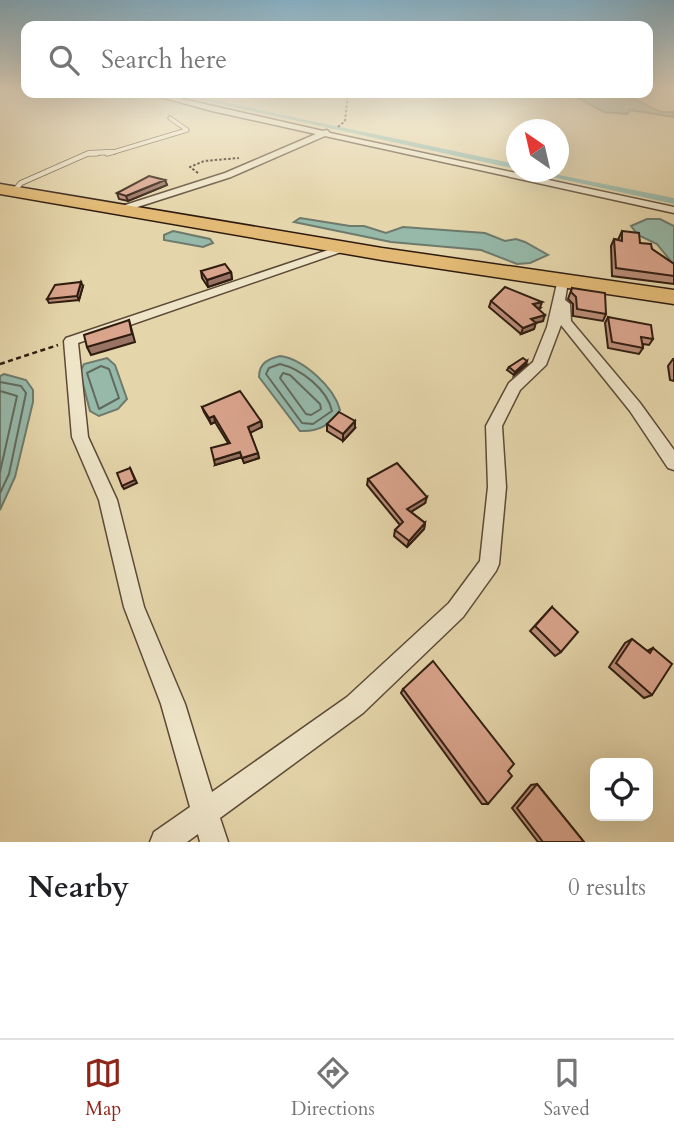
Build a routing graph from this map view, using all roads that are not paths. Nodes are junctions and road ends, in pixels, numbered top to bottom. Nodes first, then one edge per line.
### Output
1 (186, 129) edge
2 (314, 129) edge
3 (326, 132) junction
4 (6, 190) edge
5 (125, 208) junction
6 (674, 210) edge
7 (346, 247) junction
8 (562, 282) junction
9 (674, 297) edge
10 (674, 463) edge
11 (205, 815) junction
12 (164, 842) edge
13 (214, 842) edge

1 - 4 lane
2 - 3 street
3 - 5 street
3 - 6 street
4 - 5 highway
5 - 7 highway
7 - 8 highway
7 - 11 street
8 - 9 highway
8 - 10 street
8 - 11 street
11 - 12 street
11 - 13 street

